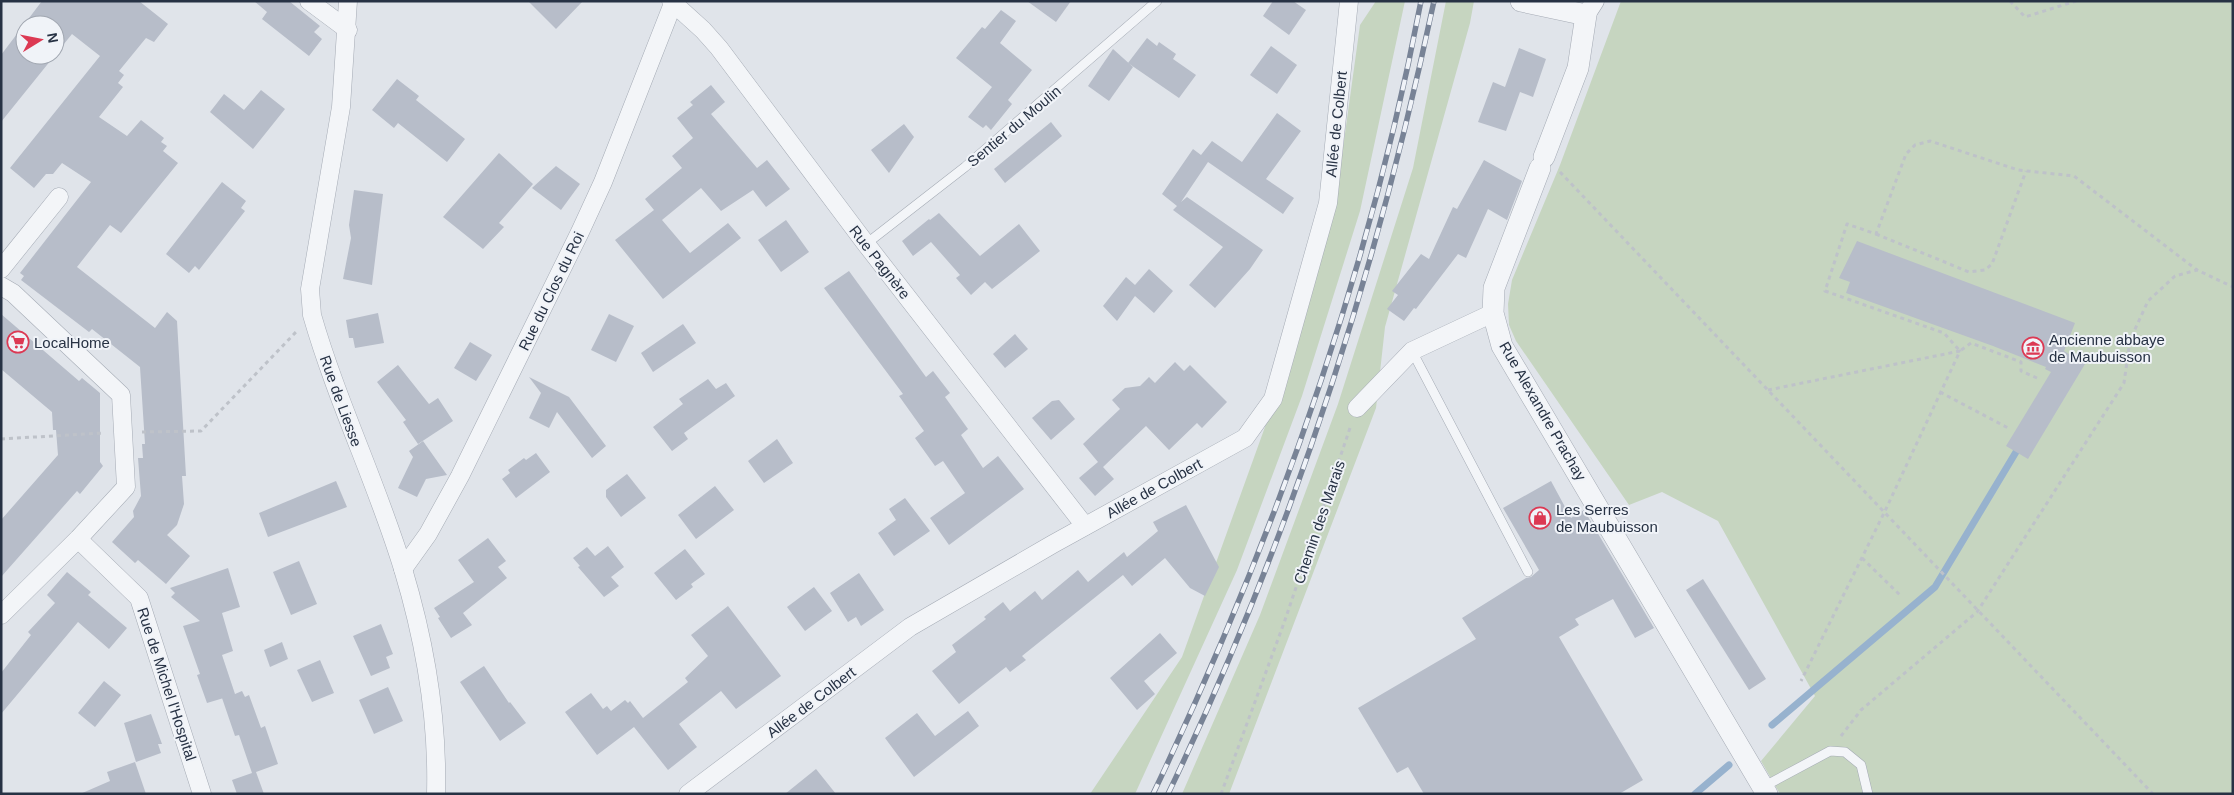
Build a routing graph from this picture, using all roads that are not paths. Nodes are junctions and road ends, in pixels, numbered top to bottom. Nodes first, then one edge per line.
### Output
1 (309, 1) edge
2 (348, 1) edge
3 (1157, 1) edge
4 (1349, 1) edge
5 (1521, 1) edge
6 (672, 2) edge
7 (1590, 8) edge
8 (348, 30) junction
9 (59, 197) dead end
10 (866, 244) junction
11 (1, 269) edge
12 (1, 286) edge
13 (1493, 312) junction
14 (1412, 351) junction
15 (1357, 408) road end
16 (1086, 526) junction
17 (78, 539) junction
18 (403, 569) junction
19 (1528, 572) dead end
20 (1, 615) edge
21 (1765, 790) edge
22 (202, 794) edge
23 (436, 794) edge
24 (688, 794) edge
25 (1868, 794) edge

1 - 8 street
2 - 8 street, Rue de Liesse
3 - 10 lane, Sentier du Moulin
4 - 16 street, Allée de Colbert
5 - 7 street
6 - 10 street, Rue Pagnère
6 - 18 street, Rue du Clos du Roi
7 - 13 street, Rue Alexandre Prachay
8 - 18 street, Rue de Liesse
9 - 11 street
10 - 16 street, Rue Pagnère
12 - 17 street
13 - 14 street
13 - 21 street, Rue Alexandre Prachay
14 - 15 street
14 - 19 lane
16 - 24 street, Allée de Colbert
17 - 20 street
17 - 22 street, Rue de Michel l'Hospital
18 - 23 street, Rue de Liesse
21 - 25 lane

